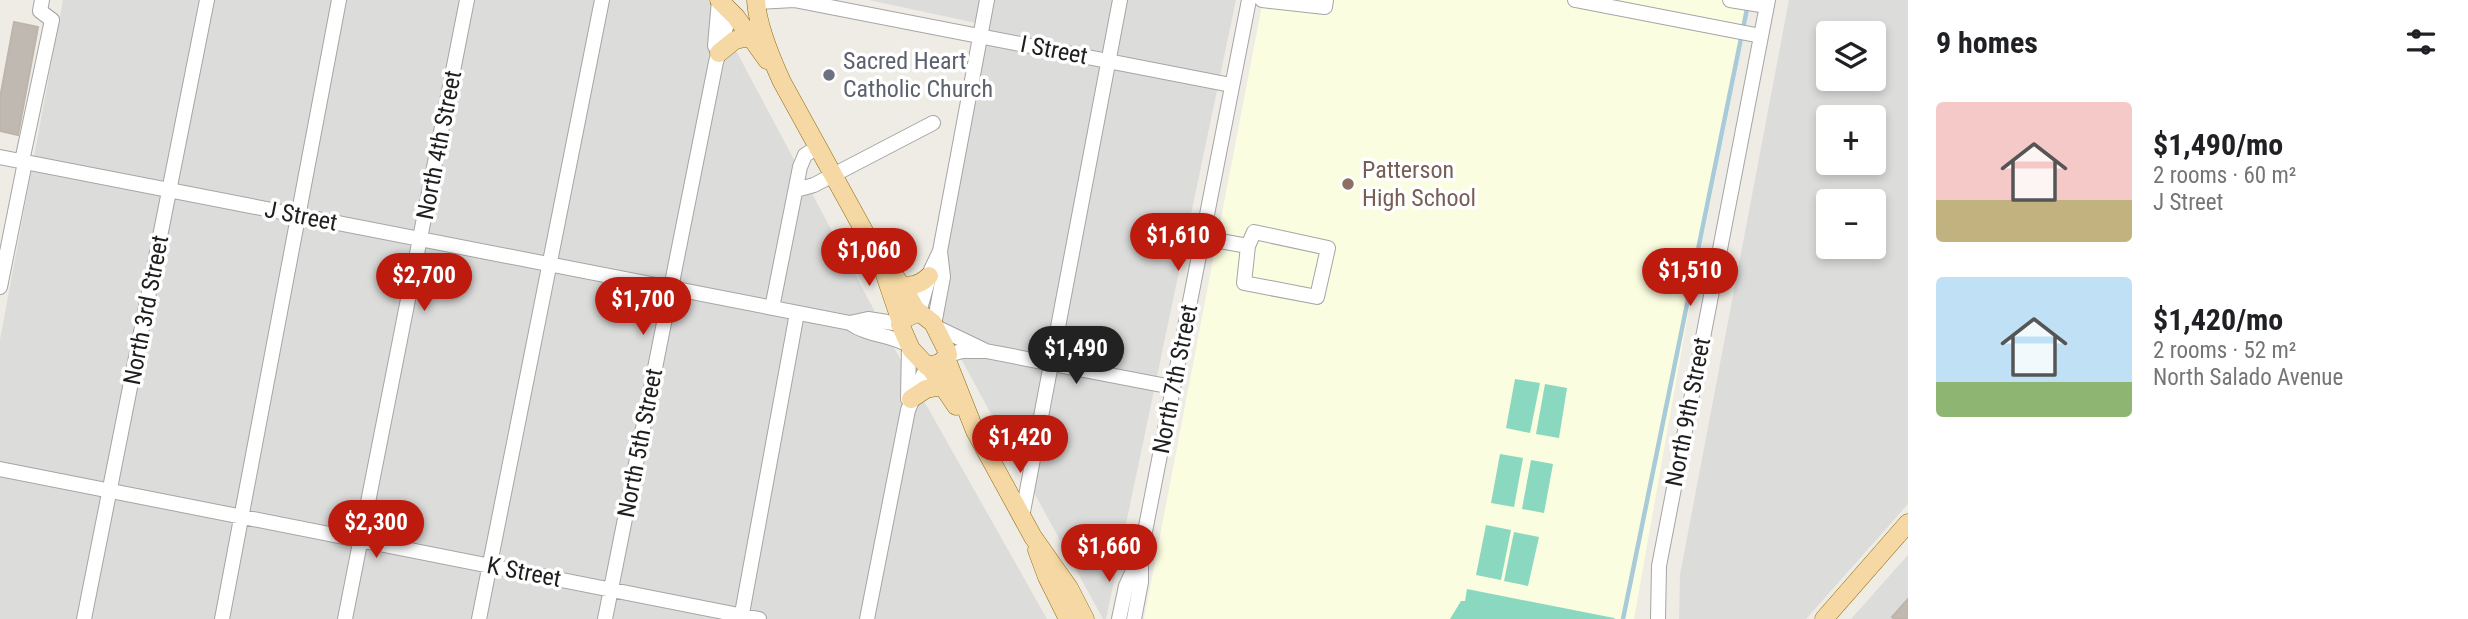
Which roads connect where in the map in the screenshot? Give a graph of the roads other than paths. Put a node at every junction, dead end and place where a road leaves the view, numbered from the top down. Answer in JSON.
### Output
{"nodes":[{"id":1,"x":42,"y":0,"type":"edge"},
{"id":2,"x":207,"y":0,"type":"edge"},
{"id":3,"x":339,"y":0,"type":"edge"},
{"id":4,"x":467,"y":0,"type":"edge"},
{"id":5,"x":602,"y":0,"type":"edge"},
{"id":6,"x":793,"y":0,"type":"edge"},
{"id":7,"x":987,"y":0,"type":"edge"},
{"id":8,"x":1120,"y":0,"type":"edge"},
{"id":9,"x":1249,"y":0,"type":"edge"},
{"id":10,"x":1262,"y":0,"type":"edge"},
{"id":11,"x":1326,"y":0,"type":"edge"},
{"id":12,"x":1575,"y":0,"type":"edge"},
{"id":13,"x":1730,"y":0,"type":"edge"},
{"id":14,"x":1296,"y":2,"type":"edge"},
{"id":15,"x":756,"y":3,"type":"edge"},
{"id":16,"x":1768,"y":3,"type":"edge"},
{"id":17,"x":859,"y":6,"type":"edge"},
{"id":18,"x":726,"y":8,"type":"edge"},
{"id":19,"x":980,"y":36,"type":"junction"},
{"id":20,"x":1761,"y":36,"type":"junction"},
{"id":21,"x":750,"y":37,"type":"junction"},
{"id":22,"x":718,"y":57,"type":"junction"},
{"id":23,"x":1109,"y":61,"type":"junction"},
{"id":24,"x":782,"y":82,"type":"junction"},
{"id":25,"x":1231,"y":85,"type":"junction"},
{"id":26,"x":933,"y":123,"type":"dead end"},
{"id":27,"x":818,"y":147,"type":"junction"},
{"id":28,"x":0,"y":157,"type":"edge"},
{"id":29,"x":23,"y":161,"type":"junction"},
{"id":30,"x":833,"y":175,"type":"junction"},
{"id":31,"x":170,"y":190,"type":"junction"},
{"id":32,"x":796,"y":190,"type":"junction"},
{"id":33,"x":299,"y":216,"type":"junction"},
{"id":34,"x":1203,"y":238,"type":"junction"},
{"id":35,"x":421,"y":239,"type":"junction"},
{"id":36,"x":869,"y":240,"type":"junction"},
{"id":37,"x":1248,"y":246,"type":"junction"},
{"id":38,"x":940,"y":251,"type":"junction"},
{"id":39,"x":550,"y":264,"type":"junction"},
{"id":40,"x":929,"y":276,"type":"junction"},
{"id":41,"x":900,"y":284,"type":"junction"},
{"id":42,"x":0,"y":287,"type":"edge"},
{"id":43,"x":671,"y":288,"type":"junction"},
{"id":44,"x":772,"y":308,"type":"junction"},
{"id":45,"x":918,"y":312,"type":"junction"},
{"id":46,"x":797,"y":313,"type":"junction"},
{"id":47,"x":850,"y":323,"type":"junction"},
{"id":48,"x":901,"y":323,"type":"junction"},
{"id":49,"x":935,"y":326,"type":"junction"},
{"id":50,"x":909,"y":345,"type":"junction"},
{"id":51,"x":986,"y":351,"type":"junction"},
{"id":52,"x":947,"y":357,"type":"junction"},
{"id":53,"x":1051,"y":363,"type":"junction"},
{"id":54,"x":928,"y":366,"type":"junction"},
{"id":55,"x":943,"y":386,"type":"junction"},
{"id":56,"x":1172,"y":387,"type":"junction"},
{"id":57,"x":909,"y":405,"type":"junction"},
{"id":58,"x":975,"y":431,"type":"junction"},
{"id":59,"x":0,"y":469,"type":"edge"},
{"id":60,"x":110,"y":489,"type":"junction"},
{"id":61,"x":241,"y":516,"type":"junction"},
{"id":62,"x":1022,"y":517,"type":"junction"},
{"id":63,"x":1908,"y":523,"type":"edge"},
{"id":64,"x":1033,"y":537,"type":"junction"},
{"id":65,"x":360,"y":539,"type":"junction"},
{"id":66,"x":1141,"y":552,"type":"junction"},
{"id":67,"x":489,"y":565,"type":"junction"},
{"id":68,"x":611,"y":589,"type":"junction"},
{"id":69,"x":741,"y":617,"type":"edge"},
{"id":70,"x":84,"y":619,"type":"edge"},
{"id":71,"x":222,"y":619,"type":"edge"},
{"id":72,"x":345,"y":619,"type":"edge"},
{"id":73,"x":479,"y":619,"type":"edge"},
{"id":74,"x":606,"y":619,"type":"edge"},
{"id":75,"x":759,"y":619,"type":"edge"},
{"id":76,"x":867,"y":619,"type":"edge"},
{"id":77,"x":1068,"y":619,"type":"edge"},
{"id":78,"x":1085,"y":619,"type":"edge"},
{"id":79,"x":1119,"y":619,"type":"edge"},
{"id":80,"x":1134,"y":619,"type":"edge"},
{"id":81,"x":1658,"y":619,"type":"edge"},
{"id":82,"x":1824,"y":619,"type":"edge"}],
"edges":[{"from":1,"to":29,"type":"street"},
{"from":2,"to":31,"type":"street","name":"North 3rd Street"},
{"from":3,"to":33,"type":"street"},
{"from":4,"to":35,"type":"street","name":"North 4th Street"},
{"from":5,"to":39,"type":"street"},
{"from":6,"to":15,"type":"street","name":"I Street"},
{"from":6,"to":17,"type":"street","name":"I Street"},
{"from":7,"to":19,"type":"street"},
{"from":8,"to":23,"type":"street"},
{"from":9,"to":25,"type":"street","name":"North 7th Street"},
{"from":10,"to":14,"type":"street"},
{"from":11,"to":14,"type":"street"},
{"from":12,"to":20,"type":"street"},
{"from":13,"to":16,"type":"street"},
{"from":15,"to":18,"type":"street"},
{"from":15,"to":24,"type":"main road"},
{"from":16,"to":20,"type":"street","name":"North 9th Street"},
{"from":17,"to":19,"type":"street","name":"I Street"},
{"from":18,"to":21,"type":"main road"},
{"from":18,"to":22,"type":"street","name":"North 5th Street"},
{"from":19,"to":23,"type":"street","name":"I Street"},
{"from":19,"to":38,"type":"street"},
{"from":20,"to":81,"type":"street","name":"North 9th Street"},
{"from":21,"to":22,"type":"main road"},
{"from":21,"to":24,"type":"main road"},
{"from":22,"to":43,"type":"street","name":"North 5th Street"},
{"from":23,"to":25,"type":"street","name":"I Street"},
{"from":23,"to":53,"type":"street"},
{"from":24,"to":27,"type":"main road"},
{"from":25,"to":34,"type":"street","name":"North 7th Street"},
{"from":26,"to":30,"type":"street"},
{"from":27,"to":30,"type":"main road"},
{"from":27,"to":32,"type":"street"},
{"from":28,"to":29,"type":"street","name":"J Street"},
{"from":29,"to":31,"type":"street","name":"J Street"},
{"from":29,"to":42,"type":"street"},
{"from":30,"to":32,"type":"street"},
{"from":30,"to":36,"type":"main road"},
{"from":31,"to":33,"type":"street","name":"J Street"},
{"from":31,"to":60,"type":"street","name":"North 3rd Street"},
{"from":32,"to":44,"type":"street"},
{"from":33,"to":35,"type":"street","name":"J Street"},
{"from":33,"to":61,"type":"street"},
{"from":34,"to":37,"type":"street"},
{"from":34,"to":56,"type":"street","name":"North 7th Street"},
{"from":35,"to":39,"type":"street","name":"J Street"},
{"from":35,"to":65,"type":"street","name":"North 4th Street"},
{"from":36,"to":41,"type":"main road"},
{"from":36,"to":48,"type":"main road"},
{"from":37,"to":37,"type":"street"},
{"from":38,"to":40,"type":"street"},
{"from":38,"to":49,"type":"street"},
{"from":39,"to":43,"type":"street","name":"J Street"},
{"from":39,"to":67,"type":"street"},
{"from":40,"to":41,"type":"main road"},
{"from":40,"to":45,"type":"street"},
{"from":41,"to":45,"type":"main road"},
{"from":43,"to":44,"type":"street","name":"J Street"},
{"from":43,"to":68,"type":"street","name":"North 5th Street"},
{"from":44,"to":46,"type":"street","name":"J Street"},
{"from":45,"to":48,"type":"main road"},
{"from":45,"to":49,"type":"main road"},
{"from":46,"to":47,"type":"street","name":"J Street"},
{"from":46,"to":69,"type":"street"},
{"from":47,"to":48,"type":"street","name":"J Street"},
{"from":47,"to":50,"type":"street","name":"J Street"},
{"from":48,"to":50,"type":"main road"},
{"from":49,"to":51,"type":"street"},
{"from":49,"to":52,"type":"main road"},
{"from":50,"to":54,"type":"main road"},
{"from":50,"to":57,"type":"street"},
{"from":51,"to":52,"type":"street"},
{"from":51,"to":53,"type":"street"},
{"from":52,"to":54,"type":"main road"},
{"from":52,"to":58,"type":"main road"},
{"from":53,"to":56,"type":"street"},
{"from":53,"to":62,"type":"street"},
{"from":54,"to":55,"type":"main road"},
{"from":54,"to":57,"type":"street"},
{"from":55,"to":57,"type":"main road"},
{"from":55,"to":58,"type":"main road"},
{"from":56,"to":66,"type":"street","name":"North 7th Street"},
{"from":57,"to":76,"type":"street"},
{"from":58,"to":62,"type":"main road"},
{"from":59,"to":60,"type":"street","name":"K Street"},
{"from":60,"to":61,"type":"street","name":"K Street"},
{"from":60,"to":70,"type":"street","name":"North 3rd Street"},
{"from":61,"to":65,"type":"street","name":"K Street"},
{"from":61,"to":71,"type":"street"},
{"from":62,"to":64,"type":"main road"},
{"from":63,"to":82,"type":"main road"},
{"from":64,"to":77,"type":"main road"},
{"from":64,"to":78,"type":"main road"},
{"from":65,"to":67,"type":"street","name":"K Street"},
{"from":65,"to":72,"type":"street","name":"North 4th Street"},
{"from":66,"to":79,"type":"street","name":"North 7th Street"},
{"from":66,"to":80,"type":"street","name":"North 7th Street"},
{"from":67,"to":68,"type":"street","name":"K Street"},
{"from":67,"to":73,"type":"street"},
{"from":68,"to":69,"type":"street","name":"K Street"},
{"from":68,"to":74,"type":"street","name":"North 5th Street"},
{"from":69,"to":75,"type":"street","name":"K Street"}]}
